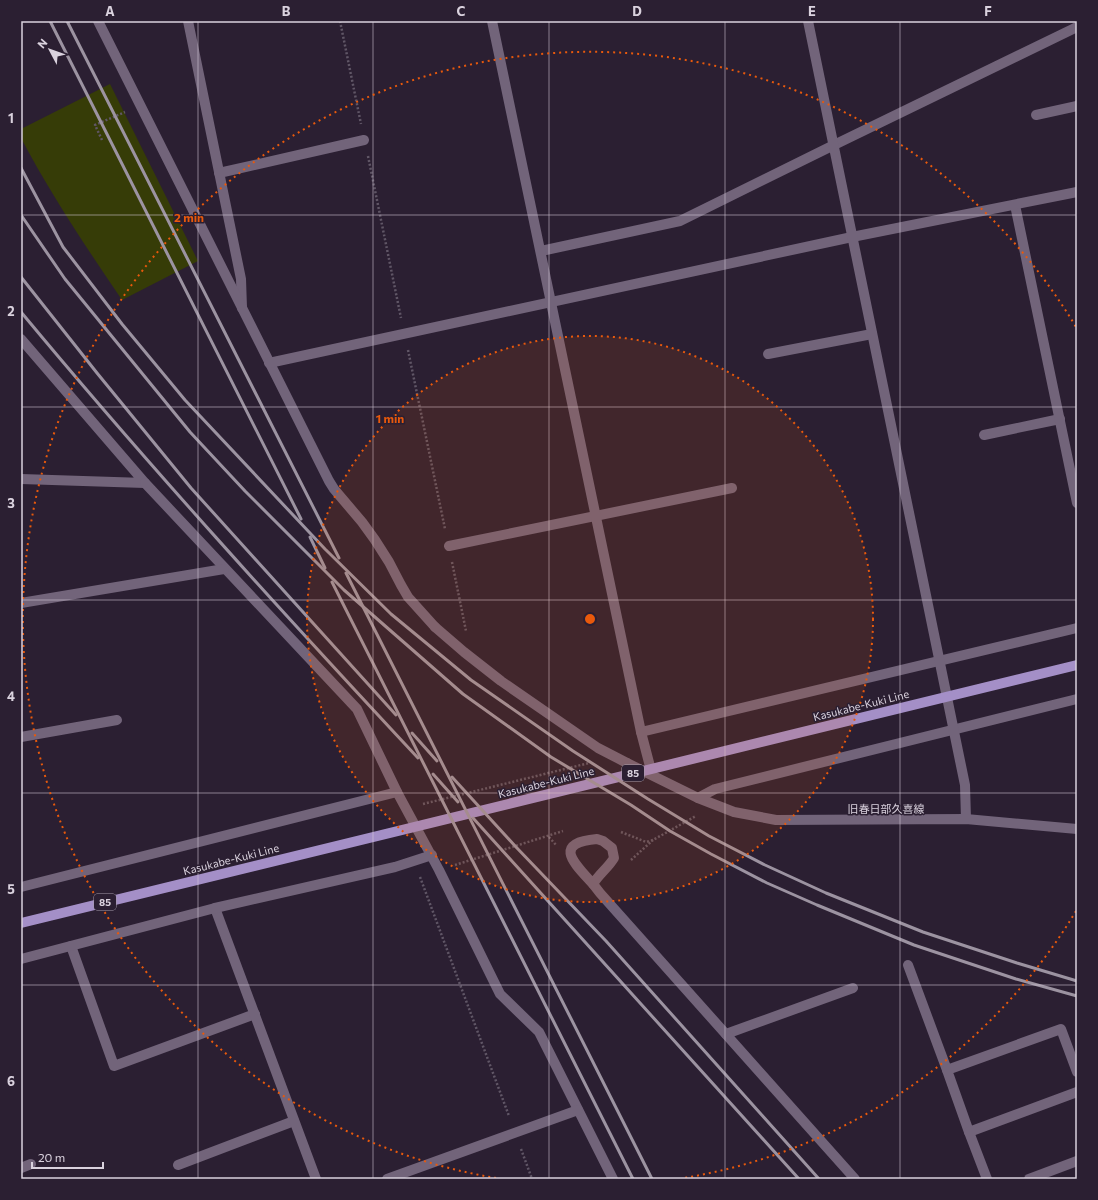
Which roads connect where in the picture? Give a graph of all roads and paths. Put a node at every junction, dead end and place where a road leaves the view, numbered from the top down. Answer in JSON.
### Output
{"nodes":[{"id":1,"x":98,"y":21,"type":"edge"},
{"id":2,"x":188,"y":21,"type":"edge"},
{"id":3,"x":492,"y":21,"type":"edge"},
{"id":4,"x":808,"y":21,"type":"edge"},
{"id":5,"x":1077,"y":27,"type":"edge"},
{"id":6,"x":140,"y":105,"type":"junction"},
{"id":7,"x":1077,"y":106,"type":"edge"},
{"id":8,"x":1036,"y":115,"type":"dead end"},
{"id":9,"x":102,"y":140,"type":"dead end"},
{"id":10,"x":364,"y":140,"type":"dead end"},
{"id":11,"x":834,"y":145,"type":"junction"},
{"id":12,"x":219,"y":173,"type":"junction"},
{"id":13,"x":1077,"y":192,"type":"edge"},
{"id":14,"x":1015,"y":205,"type":"junction"},
{"id":15,"x":852,"y":237,"type":"junction"},
{"id":16,"x":542,"y":251,"type":"junction"},
{"id":17,"x":552,"y":301,"type":"junction"},
{"id":18,"x":242,"y":308,"type":"junction"},
{"id":19,"x":872,"y":334,"type":"junction"},
{"id":20,"x":21,"y":339,"type":"edge"},
{"id":21,"x":768,"y":354,"type":"dead end"},
{"id":22,"x":269,"y":362,"type":"junction"},
{"id":23,"x":1060,"y":419,"type":"junction"},
{"id":24,"x":984,"y":435,"type":"dead end"},
{"id":25,"x":21,"y":479,"type":"edge"},
{"id":26,"x":145,"y":483,"type":"junction"},
{"id":27,"x":732,"y":488,"type":"dead end"},
{"id":28,"x":1077,"y":503,"type":"edge"},
{"id":29,"x":596,"y":516,"type":"junction"},
{"id":30,"x":449,"y":546,"type":"dead end"},
{"id":31,"x":224,"y":569,"type":"junction"},
{"id":32,"x":21,"y":603,"type":"edge"},
{"id":33,"x":1077,"y":628,"type":"edge"},
{"id":34,"x":940,"y":661,"type":"junction"},
{"id":35,"x":1077,"y":665,"type":"edge"},
{"id":36,"x":1077,"y":699,"type":"edge"},
{"id":37,"x":117,"y":720,"type":"dead end"},
{"id":38,"x":954,"y":730,"type":"junction"},
{"id":39,"x":641,"y":732,"type":"junction"},
{"id":40,"x":21,"y":737,"type":"edge"},
{"id":41,"x":652,"y":774,"type":"junction"},
{"id":42,"x":397,"y":792,"type":"junction"},
{"id":43,"x":698,"y":798,"type":"junction"},
{"id":44,"x":966,"y":819,"type":"junction"},
{"id":45,"x":1077,"y":829,"type":"edge"},
{"id":46,"x":432,"y":855,"type":"junction"},
{"id":47,"x":420,"y":877,"type":"dead end"},
{"id":48,"x":594,"y":884,"type":"junction"},
{"id":49,"x":21,"y":887,"type":"edge"},
{"id":50,"x":215,"y":908,"type":"junction"},
{"id":51,"x":21,"y":923,"type":"edge"},
{"id":52,"x":71,"y":946,"type":"junction"},
{"id":53,"x":21,"y":959,"type":"edge"},
{"id":54,"x":908,"y":965,"type":"dead end"},
{"id":55,"x":854,"y":988,"type":"dead end"},
{"id":56,"x":255,"y":1014,"type":"junction"},
{"id":57,"x":726,"y":1034,"type":"junction"},
{"id":58,"x":947,"y":1070,"type":"junction"},
{"id":59,"x":1077,"y":1072,"type":"edge"},
{"id":60,"x":1077,"y":1092,"type":"edge"},
{"id":61,"x":578,"y":1110,"type":"junction"},
{"id":62,"x":294,"y":1121,"type":"junction"},
{"id":63,"x":515,"y":1132,"type":"junction"},
{"id":64,"x":969,"y":1132,"type":"junction"},
{"id":65,"x":1077,"y":1161,"type":"edge"},
{"id":66,"x":178,"y":1165,"type":"dead end"},
{"id":67,"x":316,"y":1179,"type":"edge"},
{"id":68,"x":387,"y":1179,"type":"edge"},
{"id":69,"x":532,"y":1179,"type":"edge"},
{"id":70,"x":613,"y":1179,"type":"edge"},
{"id":71,"x":855,"y":1179,"type":"edge"},
{"id":72,"x":987,"y":1179,"type":"edge"},
{"id":73,"x":1029,"y":1179,"type":"edge"}],
"edges":[{"from":1,"to":6,"type":"street","name":"旧春日部久喜線"},
{"from":2,"to":12,"type":"street"},
{"from":3,"to":16,"type":"street"},
{"from":4,"to":11,"type":"street"},
{"from":5,"to":11,"type":"street"},
{"from":6,"to":9,"type":"path"},
{"from":6,"to":18,"type":"street","name":"旧春日部久喜線"},
{"from":7,"to":8,"type":"street"},
{"from":10,"to":12,"type":"street"},
{"from":11,"to":15,"type":"street"},
{"from":11,"to":16,"type":"street"},
{"from":12,"to":18,"type":"street"},
{"from":13,"to":14,"type":"street"},
{"from":14,"to":15,"type":"street"},
{"from":14,"to":23,"type":"street"},
{"from":15,"to":17,"type":"street"},
{"from":15,"to":19,"type":"street"},
{"from":16,"to":17,"type":"street"},
{"from":17,"to":22,"type":"street"},
{"from":17,"to":29,"type":"street"},
{"from":18,"to":22,"type":"street","name":"旧春日部久喜線"},
{"from":19,"to":21,"type":"street"},
{"from":19,"to":34,"type":"street"},
{"from":20,"to":26,"type":"street"},
{"from":22,"to":41,"type":"street","name":"旧春日部久喜線"},
{"from":23,"to":24,"type":"street"},
{"from":23,"to":28,"type":"street"},
{"from":25,"to":26,"type":"street"},
{"from":26,"to":31,"type":"street"},
{"from":27,"to":29,"type":"street"},
{"from":29,"to":30,"type":"street"},
{"from":29,"to":39,"type":"street"},
{"from":31,"to":32,"type":"street"},
{"from":31,"to":42,"type":"street"},
{"from":33,"to":34,"type":"street"},
{"from":34,"to":38,"type":"street"},
{"from":34,"to":39,"type":"street"},
{"from":35,"to":51,"type":"main road","name":"Kasukabe-Kuki Line","number":"85"},
{"from":36,"to":38,"type":"street"},
{"from":37,"to":40,"type":"street"},
{"from":38,"to":43,"type":"street"},
{"from":38,"to":44,"type":"street"},
{"from":39,"to":41,"type":"street"},
{"from":41,"to":43,"type":"street","name":"旧春日部久喜線"},
{"from":42,"to":46,"type":"street"},
{"from":42,"to":49,"type":"street"},
{"from":43,"to":44,"type":"street","name":"旧春日部久喜線"},
{"from":44,"to":45,"type":"street","name":"旧春日部久喜線"},
{"from":46,"to":50,"type":"street"},
{"from":46,"to":61,"type":"street"},
{"from":47,"to":63,"type":"path"},
{"from":48,"to":48,"type":"street"},
{"from":48,"to":57,"type":"street"},
{"from":50,"to":52,"type":"street"},
{"from":50,"to":56,"type":"street"},
{"from":52,"to":53,"type":"street"},
{"from":52,"to":56,"type":"street"},
{"from":54,"to":58,"type":"street"},
{"from":55,"to":57,"type":"street"},
{"from":56,"to":62,"type":"street"},
{"from":57,"to":71,"type":"street"},
{"from":58,"to":59,"type":"street"},
{"from":58,"to":64,"type":"street"},
{"from":60,"to":64,"type":"street"},
{"from":61,"to":63,"type":"street"},
{"from":61,"to":70,"type":"street"},
{"from":62,"to":66,"type":"street"},
{"from":62,"to":67,"type":"street"},
{"from":63,"to":68,"type":"street"},
{"from":63,"to":69,"type":"path"},
{"from":64,"to":72,"type":"street"},
{"from":65,"to":73,"type":"street"}]}
